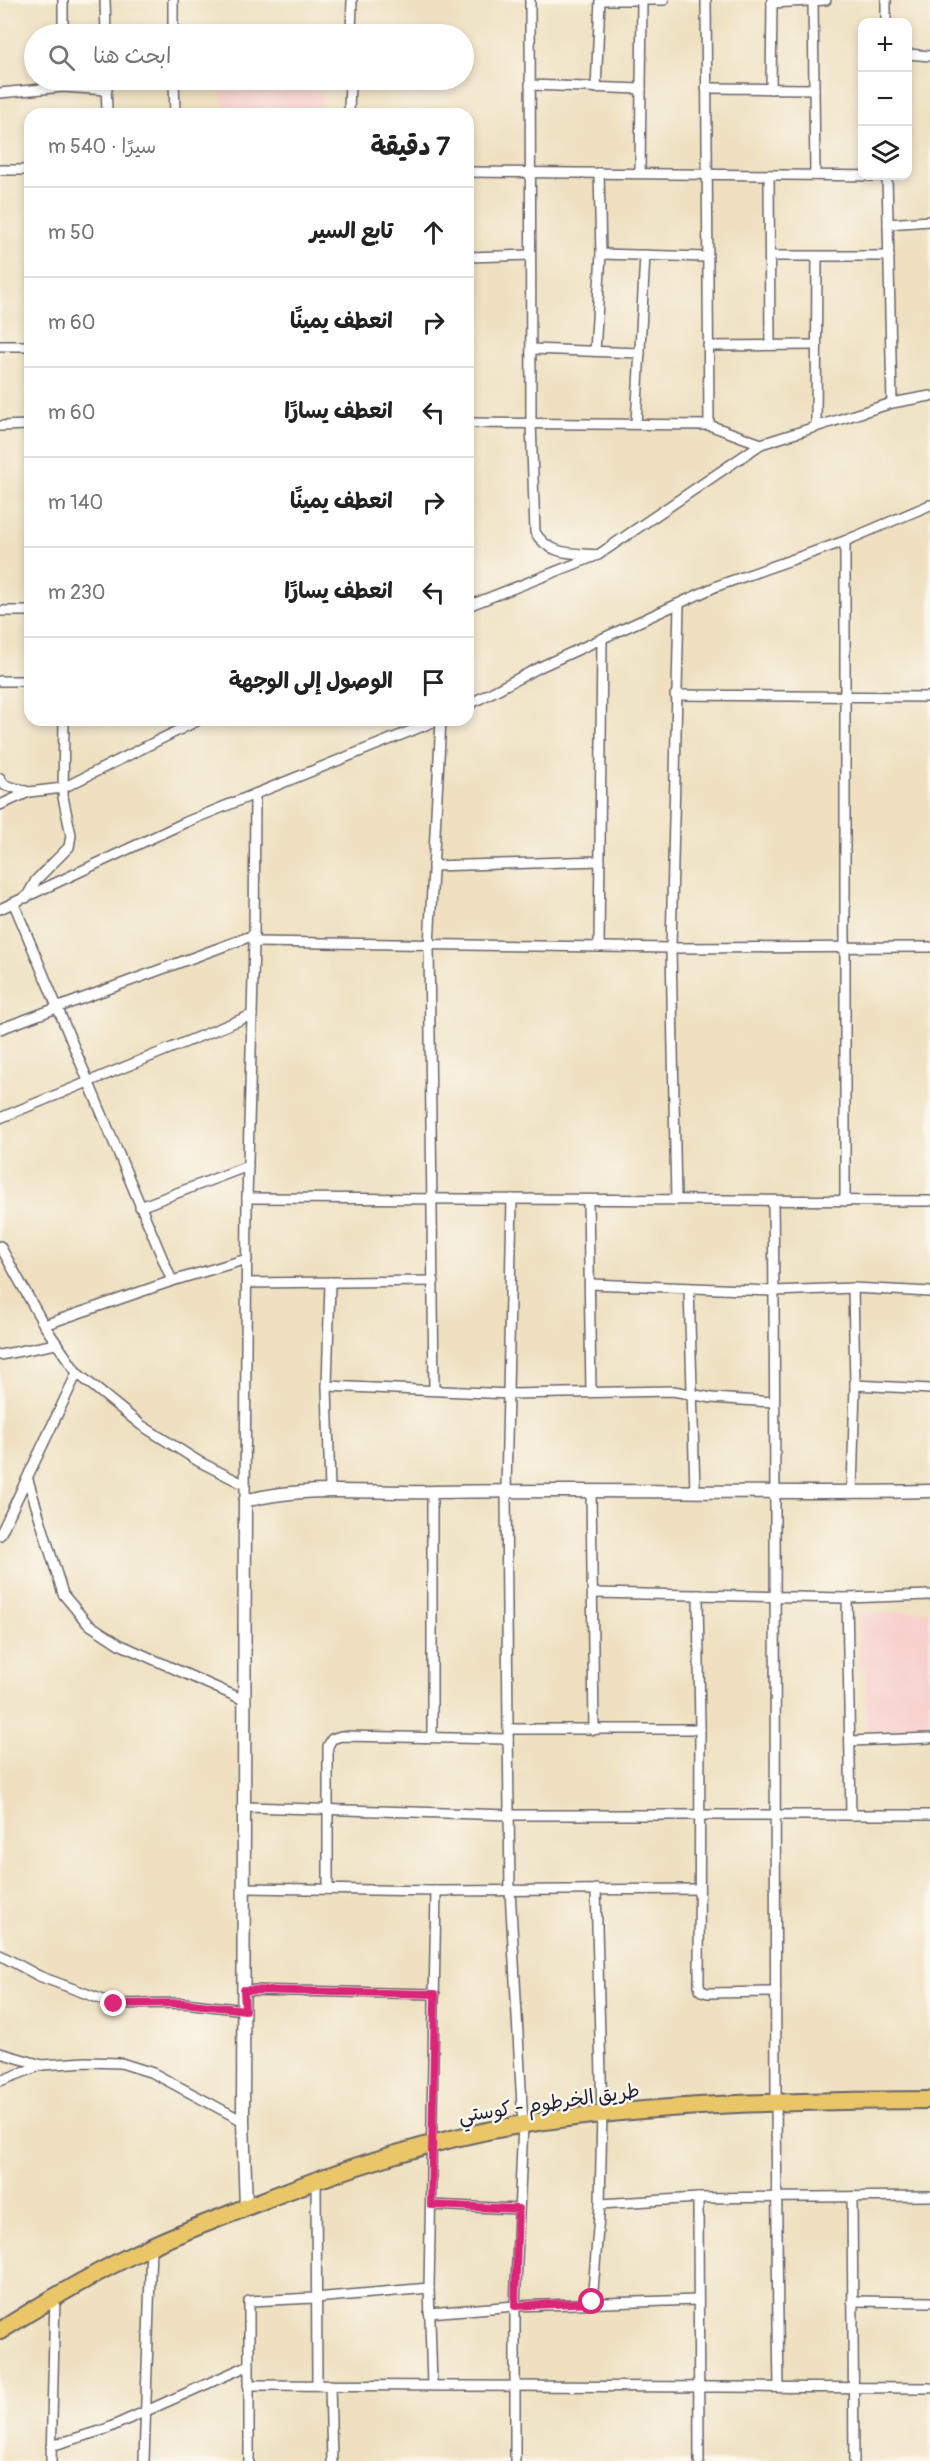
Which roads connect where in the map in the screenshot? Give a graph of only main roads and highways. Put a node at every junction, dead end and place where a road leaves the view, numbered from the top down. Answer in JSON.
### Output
{"nodes":[{"id":1,"x":930,"y":2100,"type":"edge"},
{"id":2,"x":0,"y":2331,"type":"edge"}],
"edges":[{"from":1,"to":2,"type":"highway","name":"طريق الخرطوم - كوستي"}]}
